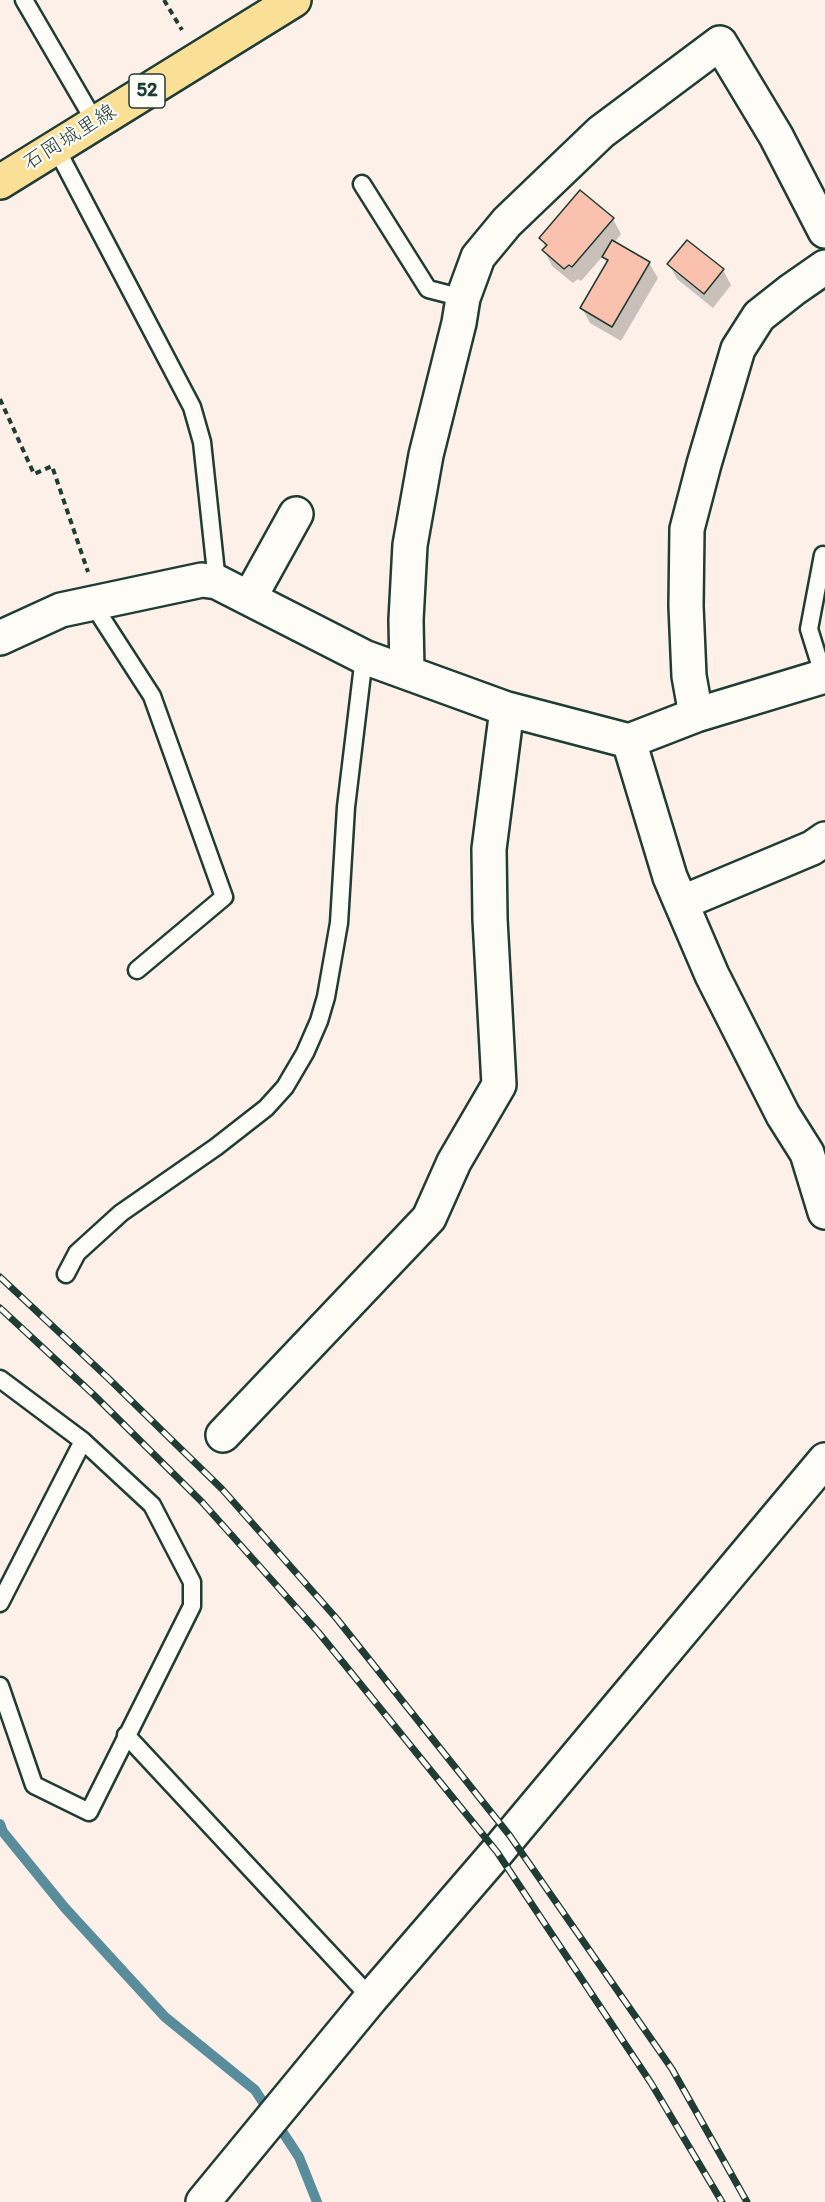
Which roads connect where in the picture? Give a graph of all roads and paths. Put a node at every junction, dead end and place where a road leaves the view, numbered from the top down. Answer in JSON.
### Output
{"nodes":[{"id":1,"x":24,"y":0,"type":"edge"},
{"id":2,"x":294,"y":0,"type":"edge"},
{"id":3,"x":95,"y":122,"type":"junction"},
{"id":4,"x":56,"y":148,"type":"junction"},
{"id":5,"x":0,"y":182,"type":"edge"},
{"id":6,"x":362,"y":183,"type":"dead end"},
{"id":7,"x":825,"y":231,"type":"edge"},
{"id":8,"x":825,"y":267,"type":"edge"},
{"id":9,"x":463,"y":298,"type":"junction"},
{"id":10,"x":0,"y":399,"type":"edge"},
{"id":11,"x":296,"y":514,"type":"dead end"},
{"id":12,"x":823,"y":555,"type":"dead end"},
{"id":13,"x":218,"y":582,"type":"junction"},
{"id":14,"x":250,"y":597,"type":"junction"},
{"id":15,"x":98,"y":601,"type":"junction"},
{"id":16,"x":0,"y":638,"type":"edge"},
{"id":17,"x":364,"y":657,"type":"junction"},
{"id":18,"x":407,"y":672,"type":"junction"},
{"id":19,"x":825,"y":677,"type":"edge"},
{"id":20,"x":507,"y":709,"type":"junction"},
{"id":21,"x":696,"y":715,"type":"junction"},
{"id":22,"x":629,"y":741,"type":"junction"},
{"id":23,"x":825,"y":839,"type":"edge"},
{"id":24,"x":681,"y":903,"type":"junction"},
{"id":25,"x":137,"y":969,"type":"dead end"},
{"id":26,"x":825,"y":1212,"type":"edge"},
{"id":27,"x":66,"y":1274,"type":"dead end"},
{"id":28,"x":0,"y":1379,"type":"edge"},
{"id":29,"x":223,"y":1435,"type":"dead end"},
{"id":30,"x":83,"y":1441,"type":"junction"},
{"id":31,"x":825,"y":1460,"type":"edge"},
{"id":32,"x":0,"y":1603,"type":"edge"},
{"id":33,"x":0,"y":1686,"type":"edge"},
{"id":34,"x":126,"y":1735,"type":"junction"},
{"id":35,"x":370,"y":1998,"type":"junction"},
{"id":36,"x":203,"y":2202,"type":"edge"}],
"edges":[{"from":1,"to":3,"type":"lane"},
{"from":2,"to":3,"type":"main road","name":"石岡城里線","number":"52"},
{"from":3,"to":4,"type":"main road","name":"石岡城里線","number":"52"},
{"from":4,"to":5,"type":"main road","name":"石岡城里線","number":"52"},
{"from":4,"to":13,"type":"lane"},
{"from":6,"to":9,"type":"lane"},
{"from":7,"to":9,"type":"street"},
{"from":8,"to":21,"type":"street"},
{"from":9,"to":18,"type":"street"},
{"from":10,"to":15,"type":"path"},
{"from":11,"to":14,"type":"street"},
{"from":12,"to":19,"type":"lane"},
{"from":13,"to":14,"type":"street"},
{"from":13,"to":15,"type":"street"},
{"from":14,"to":17,"type":"street"},
{"from":15,"to":16,"type":"street"},
{"from":15,"to":25,"type":"lane"},
{"from":17,"to":18,"type":"street"},
{"from":17,"to":27,"type":"lane"},
{"from":18,"to":20,"type":"street"},
{"from":19,"to":21,"type":"street"},
{"from":20,"to":22,"type":"street"},
{"from":20,"to":29,"type":"street"},
{"from":21,"to":22,"type":"street"},
{"from":22,"to":24,"type":"street"},
{"from":23,"to":24,"type":"street"},
{"from":24,"to":26,"type":"street"},
{"from":28,"to":30,"type":"lane"},
{"from":30,"to":32,"type":"lane"},
{"from":30,"to":34,"type":"lane"},
{"from":31,"to":35,"type":"street"},
{"from":33,"to":34,"type":"lane"},
{"from":34,"to":35,"type":"lane"},
{"from":35,"to":36,"type":"street"}]}
